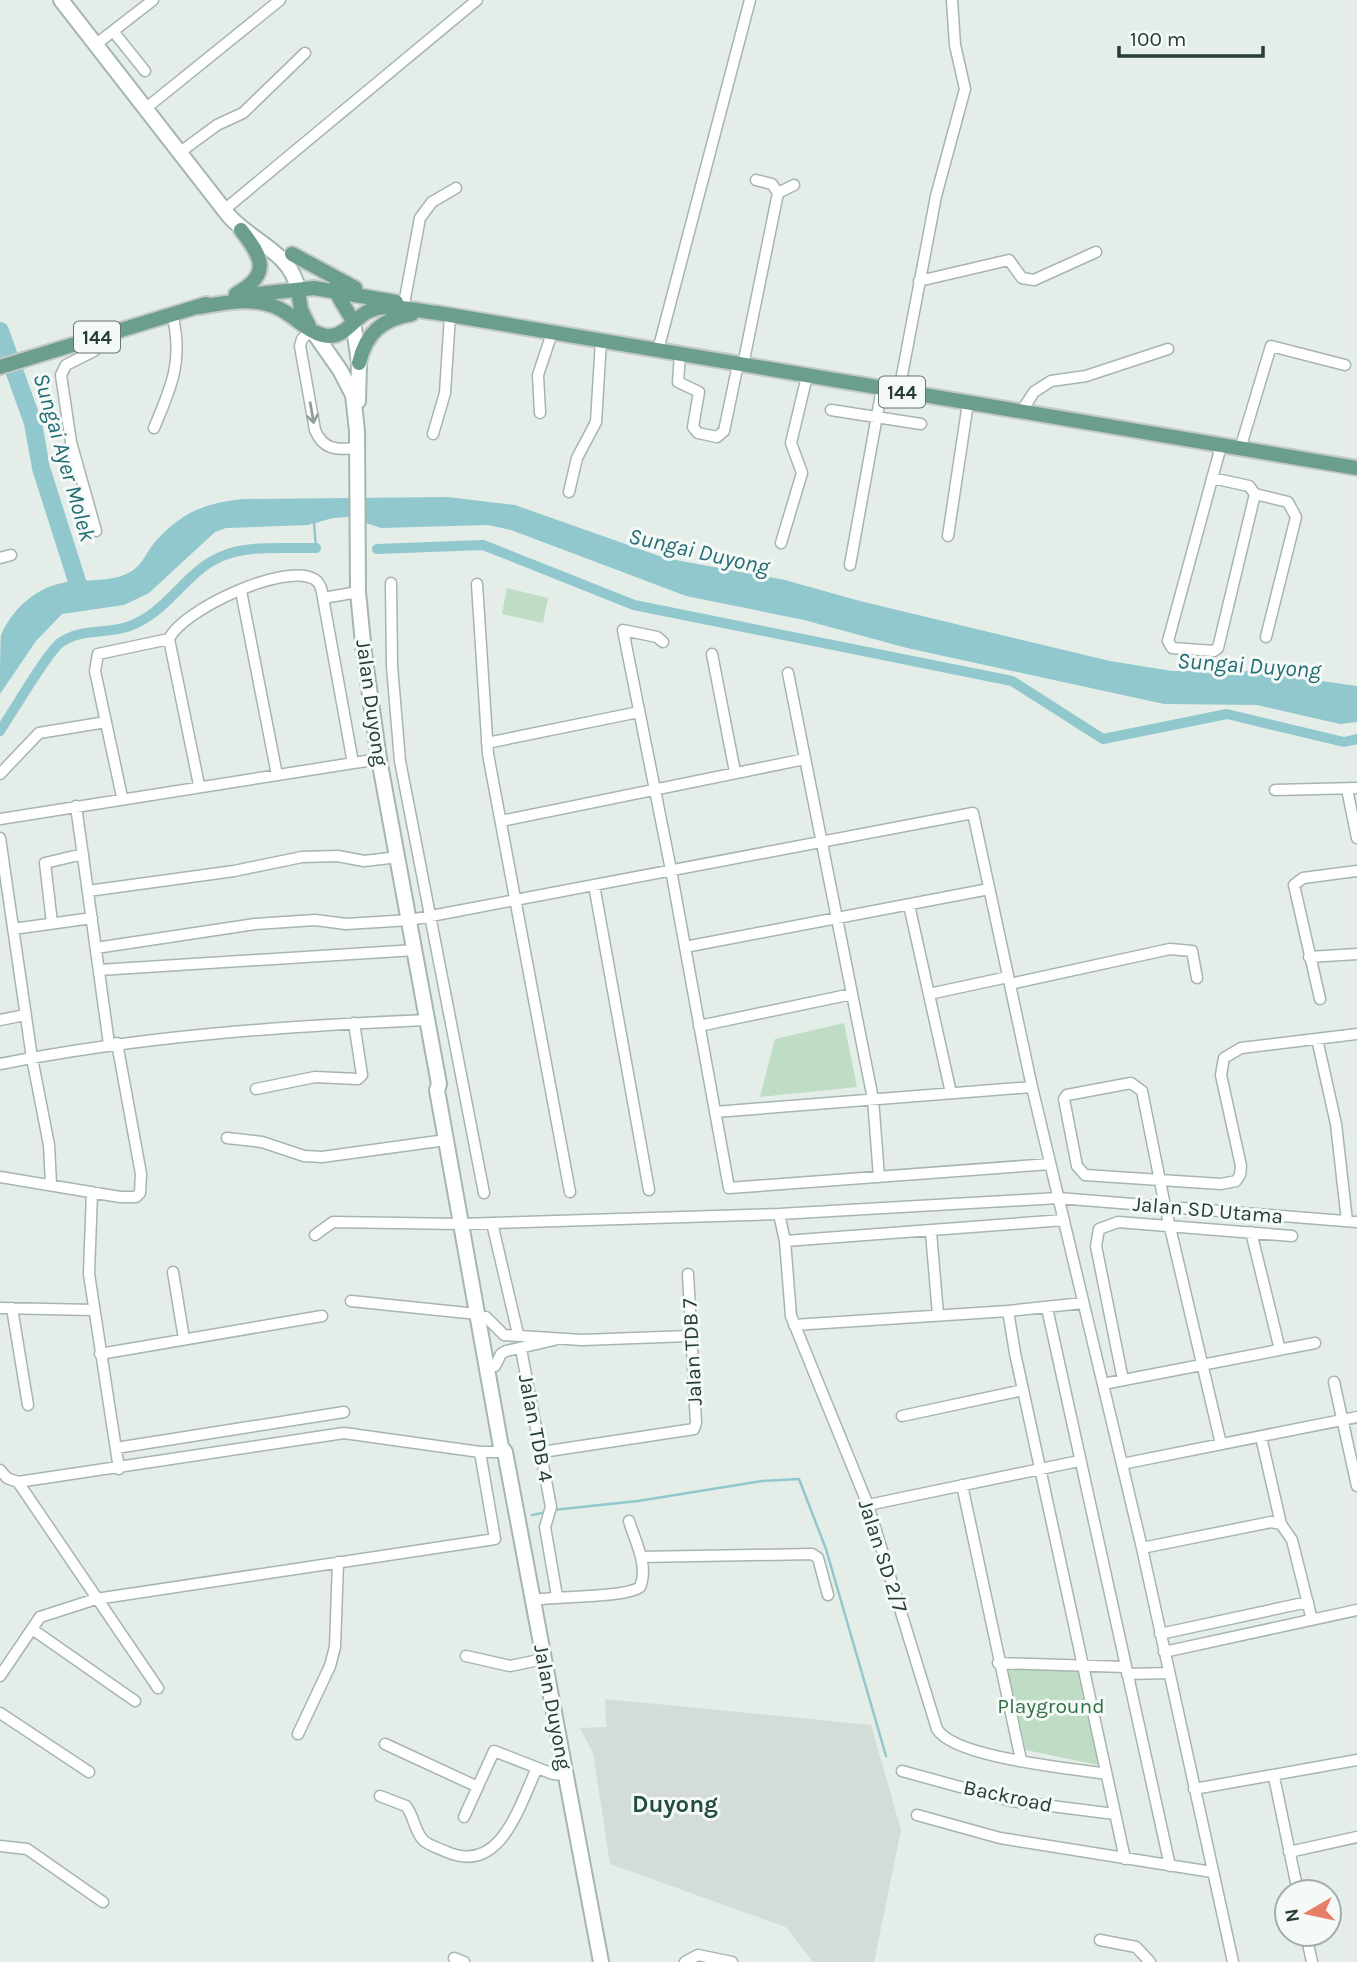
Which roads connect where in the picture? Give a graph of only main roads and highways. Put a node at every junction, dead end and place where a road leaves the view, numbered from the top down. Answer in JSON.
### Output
{"nodes":[{"id":1,"x":61,"y":0,"type":"edge"},
{"id":2,"x":226,"y":213,"type":"junction"},
{"id":3,"x":241,"y":230,"type":"junction"},
{"id":4,"x":292,"y":254,"type":"junction"},
{"id":5,"x":334,"y":289,"type":"junction"},
{"id":6,"x":298,"y":290,"type":"junction"},
{"id":7,"x":381,"y":299,"type":"junction"},
{"id":8,"x":222,"y":300,"type":"junction"},
{"id":9,"x":199,"y":307,"type":"junction"},
{"id":10,"x":444,"y":314,"type":"junction"},
{"id":11,"x":354,"y":321,"type":"junction"},
{"id":12,"x":312,"y":330,"type":"junction"},
{"id":13,"x":359,"y":363,"type":"junction"},
{"id":14,"x":0,"y":367,"type":"edge"},
{"id":15,"x":357,"y":431,"type":"junction"},
{"id":16,"x":1356,"y":467,"type":"edge"},
{"id":17,"x":439,"y":1084,"type":"junction"},
{"id":18,"x":465,"y":1224,"type":"junction"},
{"id":19,"x":482,"y":1316,"type":"junction"},
{"id":20,"x":505,"y":1452,"type":"junction"},
{"id":21,"x":601,"y":1962,"type":"edge"}],
"edges":[{"from":1,"to":2,"type":"main road"},
{"from":2,"to":3,"type":"main road"},
{"from":2,"to":4,"type":"main road"},
{"from":3,"to":6,"type":"main road"},
{"from":3,"to":8,"type":"main road"},
{"from":4,"to":5,"type":"main road","number":"144"},
{"from":4,"to":7,"type":"main road"},
{"from":5,"to":6,"type":"main road","number":"144"},
{"from":5,"to":7,"type":"main road","number":"144"},
{"from":5,"to":11,"type":"main road","number":"144"},
{"from":6,"to":8,"type":"main road","number":"144"},
{"from":6,"to":12,"type":"main road"},
{"from":7,"to":10,"type":"main road","number":"144"},
{"from":8,"to":9,"type":"main road","number":"144"},
{"from":9,"to":12,"type":"main road","number":"144"},
{"from":9,"to":14,"type":"main road","number":"144"},
{"from":10,"to":11,"type":"main road","number":"144"},
{"from":10,"to":13,"type":"main road"},
{"from":10,"to":16,"type":"main road","number":"144"},
{"from":11,"to":12,"type":"main road","number":"144"},
{"from":11,"to":13,"type":"main road"},
{"from":12,"to":15,"type":"main road","name":"Jalan Duyong"},
{"from":13,"to":15,"type":"main road"},
{"from":15,"to":17,"type":"main road","name":"Jalan Duyong"},
{"from":17,"to":18,"type":"main road","name":"Jalan Duyong"},
{"from":17,"to":18,"type":"main road","name":"Jalan Duyong"},
{"from":18,"to":19,"type":"main road","name":"Jalan Duyong"},
{"from":19,"to":20,"type":"main road","name":"Jalan Duyong"},
{"from":19,"to":20,"type":"main road","name":"Jalan Duyong"},
{"from":20,"to":21,"type":"main road","name":"Jalan Duyong"}]}
